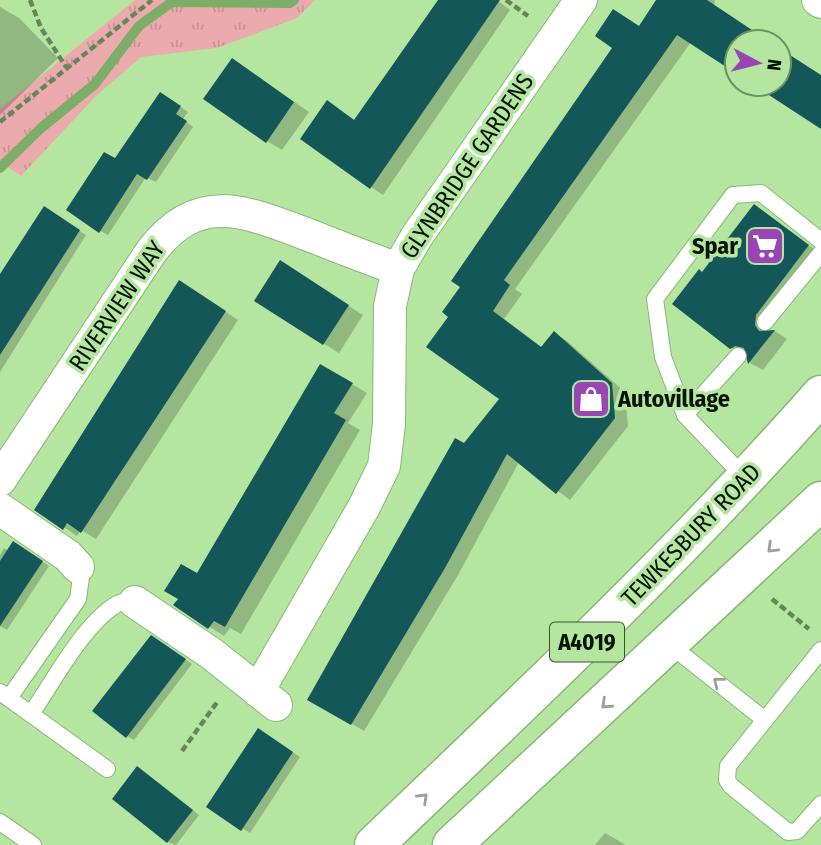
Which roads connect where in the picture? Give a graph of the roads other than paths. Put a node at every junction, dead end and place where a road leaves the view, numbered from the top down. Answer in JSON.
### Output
{"nodes":[{"id":1,"x":581,"y":0,"type":"edge"},
{"id":2,"x":821,"y":241,"type":"edge"},
{"id":3,"x":821,"y":253,"type":"edge"},
{"id":4,"x":398,"y":269,"type":"junction"},
{"id":5,"x":765,"y":322,"type":"dead end"},
{"id":6,"x":738,"y":356,"type":"dead end"},
{"id":7,"x":821,"y":395,"type":"edge"},
{"id":8,"x":685,"y":415,"type":"junction"},
{"id":9,"x":746,"y":479,"type":"junction"},
{"id":10,"x":0,"y":480,"type":"edge"},
{"id":11,"x":821,"y":501,"type":"edge"},
{"id":12,"x":0,"y":509,"type":"edge"},
{"id":13,"x":78,"y":567,"type":"joint"},
{"id":14,"x":135,"y":602,"type":"joint"},
{"id":15,"x":670,"y":645,"type":"junction"},
{"id":16,"x":821,"y":650,"type":"edge"},
{"id":17,"x":5,"y":695,"type":"edge"},
{"id":18,"x":31,"y":714,"type":"junction"},
{"id":19,"x":765,"y":720,"type":"junction"},
{"id":20,"x":107,"y":769,"type":"dead end"},
{"id":21,"x":821,"y":804,"type":"edge"},
{"id":22,"x":0,"y":821,"type":"edge"},
{"id":23,"x":33,"y":845,"type":"edge"},
{"id":24,"x":374,"y":845,"type":"edge"},
{"id":25,"x":452,"y":845,"type":"edge"}],
"edges":[{"from":1,"to":4,"type":"street","name":"GLYNBRIDGE GARDENS"},
{"from":2,"to":8,"type":"lane"},
{"from":3,"to":5,"type":"lane"},
{"from":4,"to":10,"type":"street","name":"RIVERVIEW WAY"},
{"from":4,"to":14,"type":"street","name":"GLYNBRIDGE GARDENS"},
{"from":6,"to":8,"type":"lane"},
{"from":7,"to":9,"type":"highway","name":"TEWKESBURY ROAD","number":"A4019"},
{"from":8,"to":9,"type":"lane"},
{"from":24,"to":9,"type":"highway","name":"TEWKESBURY ROAD","number":"A4019","one_way":true},
{"from":11,"to":15,"type":"highway","number":"A4019","one_way":true},
{"from":12,"to":13,"type":"street"},
{"from":13,"to":17,"type":"lane"},
{"from":14,"to":18,"type":"lane"},
{"from":19,"to":15,"type":"lane","one_way":true},
{"from":15,"to":25,"type":"highway","number":"A4019","one_way":true},
{"from":16,"to":19,"type":"lane"},
{"from":17,"to":18,"type":"lane"},
{"from":18,"to":20,"type":"lane"},
{"from":19,"to":21,"type":"lane"},
{"from":22,"to":23,"type":"lane"}]}
